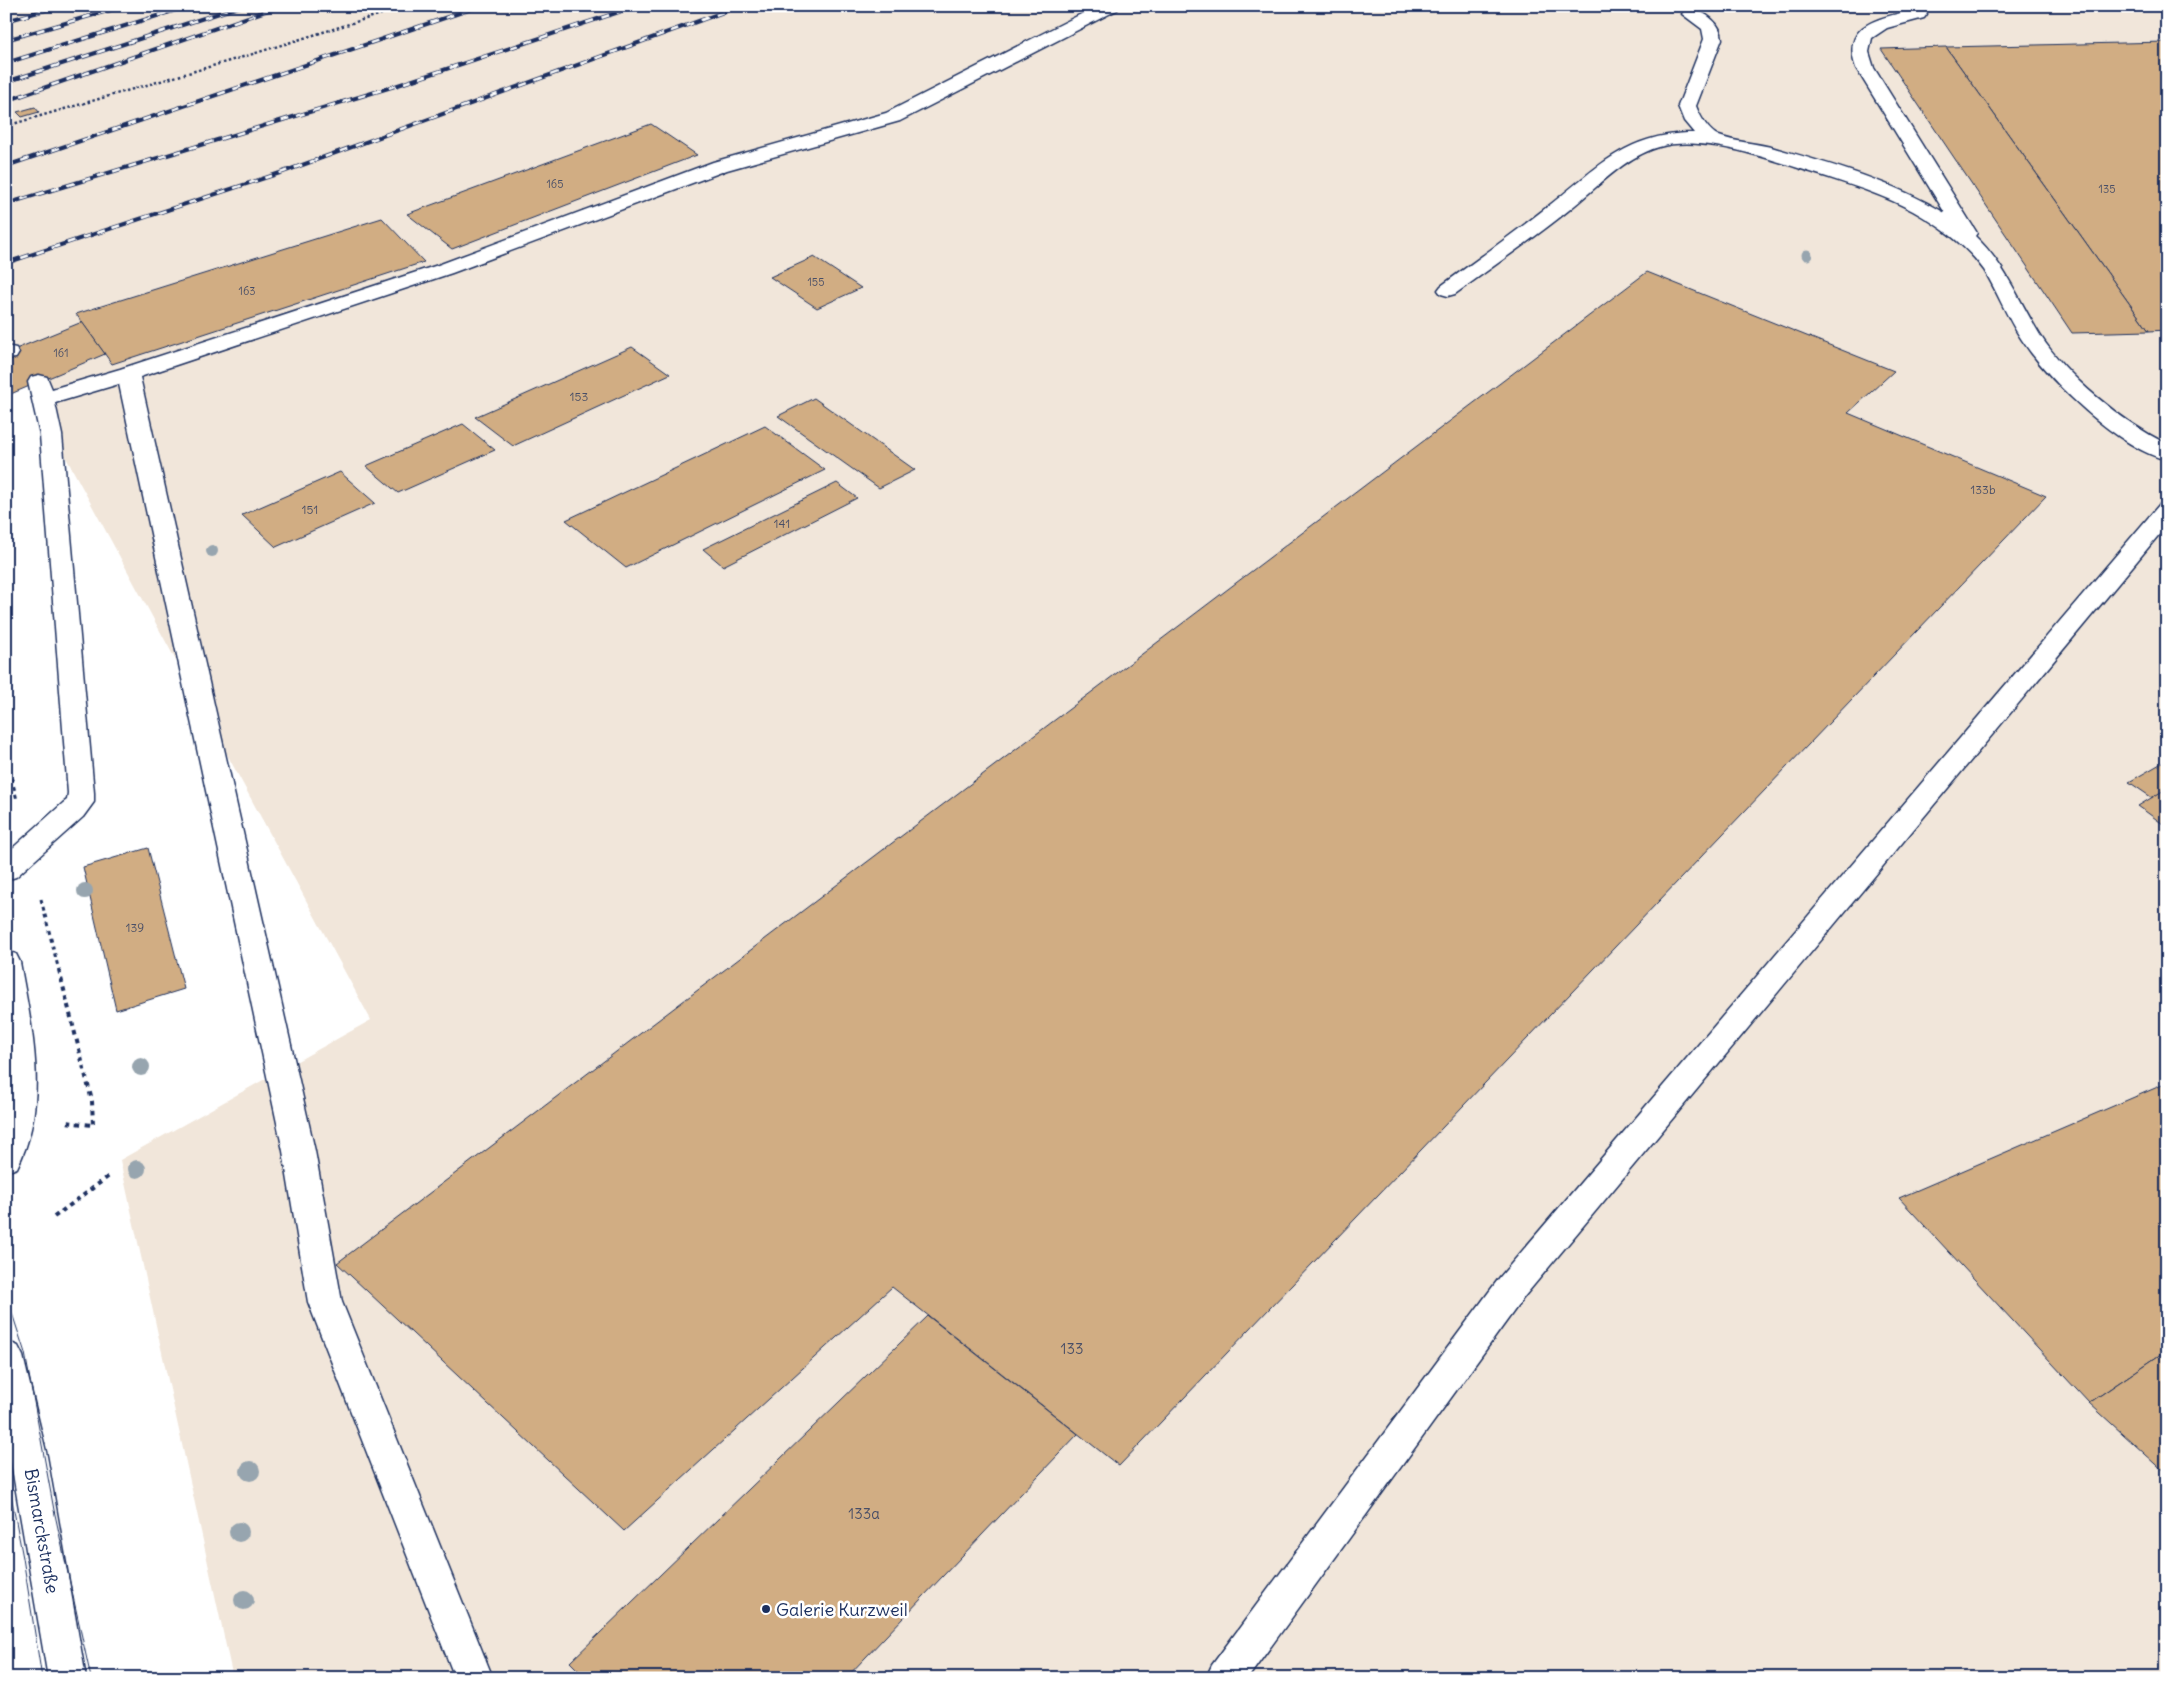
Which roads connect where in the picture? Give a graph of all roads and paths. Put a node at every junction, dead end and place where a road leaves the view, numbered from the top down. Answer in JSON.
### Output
{"nodes":[{"id":1,"x":407,"y":6,"type":"edge"},
{"id":2,"x":1111,"y":6,"type":"edge"},
{"id":3,"x":1691,"y":14,"type":"dead end"},
{"id":4,"x":1918,"y":14,"type":"dead end"},
{"id":5,"x":6,"y":126,"type":"edge"},
{"id":6,"x":1712,"y":141,"type":"junction"},
{"id":7,"x":1976,"y":248,"type":"junction"},
{"id":8,"x":1448,"y":290,"type":"dead end"},
{"id":9,"x":128,"y":374,"type":"junction"},
{"id":10,"x":2167,"y":453,"type":"edge"},
{"id":11,"x":2167,"y":510,"type":"edge"},
{"id":12,"x":6,"y":755,"type":"edge"},
{"id":13,"x":28,"y":849,"type":"junction"},
{"id":14,"x":6,"y":870,"type":"edge"},
{"id":15,"x":6,"y":962,"type":"edge"},
{"id":16,"x":57,"y":1121,"type":"dead end"},
{"id":17,"x":6,"y":1159,"type":"edge"},
{"id":18,"x":109,"y":1176,"type":"dead end"},
{"id":19,"x":54,"y":1217,"type":"dead end"},
{"id":20,"x":6,"y":1356,"type":"edge"},
{"id":21,"x":67,"y":1678,"type":"edge"},
{"id":22,"x":474,"y":1678,"type":"edge"},
{"id":23,"x":1225,"y":1678,"type":"edge"}],
"edges":[{"from":1,"to":5,"type":"path"},
{"from":2,"to":9,"type":"main road"},
{"from":3,"to":6,"type":"main road"},
{"from":4,"to":7,"type":"main road"},
{"from":6,"to":7,"type":"main road"},
{"from":6,"to":8,"type":"main road"},
{"from":7,"to":10,"type":"main road"},
{"from":9,"to":13,"type":"main road"},
{"from":9,"to":22,"type":"main road"},
{"from":11,"to":23,"type":"main road"},
{"from":12,"to":13,"type":"path"},
{"from":13,"to":14,"type":"main road"},
{"from":13,"to":16,"type":"path"},
{"from":15,"to":17,"type":"main road"},
{"from":18,"to":19,"type":"path"},
{"from":20,"to":21,"type":"main road","name":"Bismarckstraße"}]}
